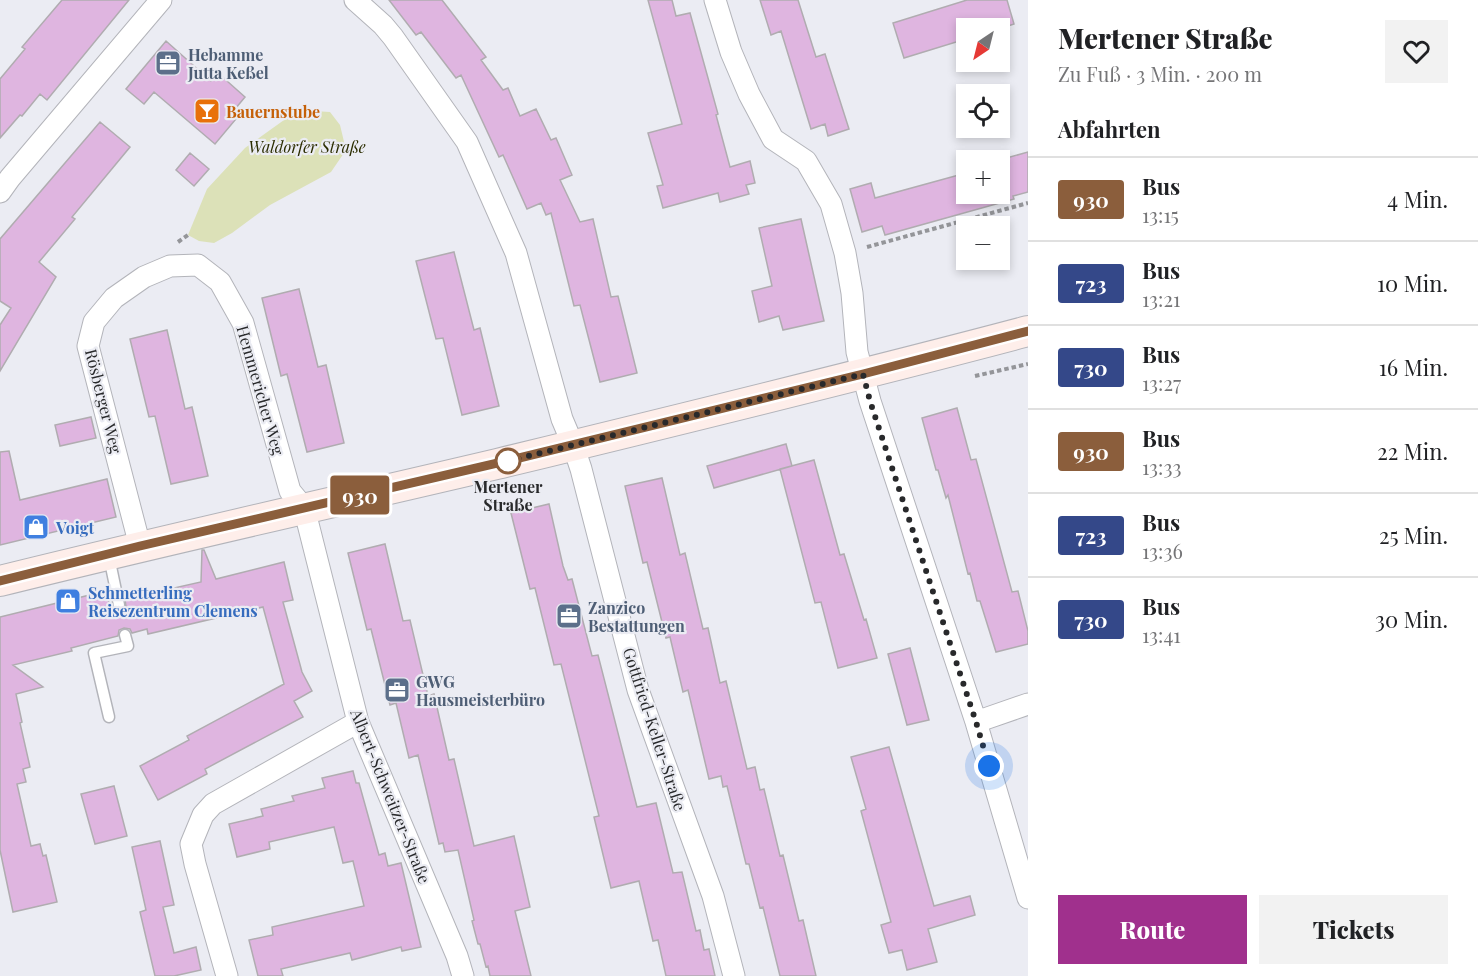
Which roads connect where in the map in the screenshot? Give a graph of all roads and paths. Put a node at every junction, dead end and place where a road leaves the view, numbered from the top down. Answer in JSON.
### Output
{"nodes":[{"id":1,"x":161,"y":0,"type":"edge"},
{"id":2,"x":355,"y":0,"type":"edge"},
{"id":3,"x":715,"y":0,"type":"edge"},
{"id":4,"x":3,"y":180,"type":"edge"},
{"id":5,"x":1028,"y":203,"type":"edge"},
{"id":6,"x":845,"y":253,"type":"junction"},
{"id":7,"x":144,"y":277,"type":"joint"},
{"id":8,"x":1028,"y":331,"type":"edge"},
{"id":9,"x":863,"y":374,"type":"junction"},
{"id":10,"x":573,"y":445,"type":"junction"},
{"id":11,"x":304,"y":508,"type":"junction"},
{"id":12,"x":140,"y":546,"type":"junction"},
{"id":13,"x":108,"y":554,"type":"junction"},
{"id":14,"x":0,"y":580,"type":"edge"},
{"id":15,"x":119,"y":605,"type":"dead end"},
{"id":16,"x":125,"y":635,"type":"dead end"},
{"id":17,"x":1028,"y":704,"type":"edge"},
{"id":18,"x":109,"y":717,"type":"dead end"},
{"id":19,"x":358,"y":722,"type":"junction"},
{"id":20,"x":976,"y":722,"type":"junction"},
{"id":21,"x":1028,"y":898,"type":"edge"},
{"id":22,"x":228,"y":976,"type":"edge"},
{"id":23,"x":463,"y":976,"type":"edge"},
{"id":24,"x":734,"y":976,"type":"edge"}],
"edges":[{"from":1,"to":4,"type":"street"},
{"from":2,"to":10,"type":"street"},
{"from":3,"to":6,"type":"street"},
{"from":5,"to":6,"type":"path"},
{"from":6,"to":9,"type":"street"},
{"from":7,"to":11,"type":"street","name":"Hemmericher Weg"},
{"from":7,"to":12,"type":"street","name":"Rösberger Weg"},
{"from":8,"to":9,"type":"street"},
{"from":9,"to":10,"type":"street"},
{"from":9,"to":20,"type":"street"},
{"from":10,"to":11,"type":"street"},
{"from":10,"to":24,"type":"street","name":"Gottfried-Keller-Straße"},
{"from":11,"to":12,"type":"street"},
{"from":11,"to":19,"type":"street","name":"Albert-Schweitzer-Straße"},
{"from":12,"to":13,"type":"street"},
{"from":13,"to":14,"type":"street"},
{"from":13,"to":15,"type":"lane"},
{"from":16,"to":18,"type":"lane"},
{"from":17,"to":20,"type":"street"},
{"from":19,"to":22,"type":"street"},
{"from":19,"to":23,"type":"street","name":"Albert-Schweitzer-Straße"},
{"from":20,"to":21,"type":"street"}]}
